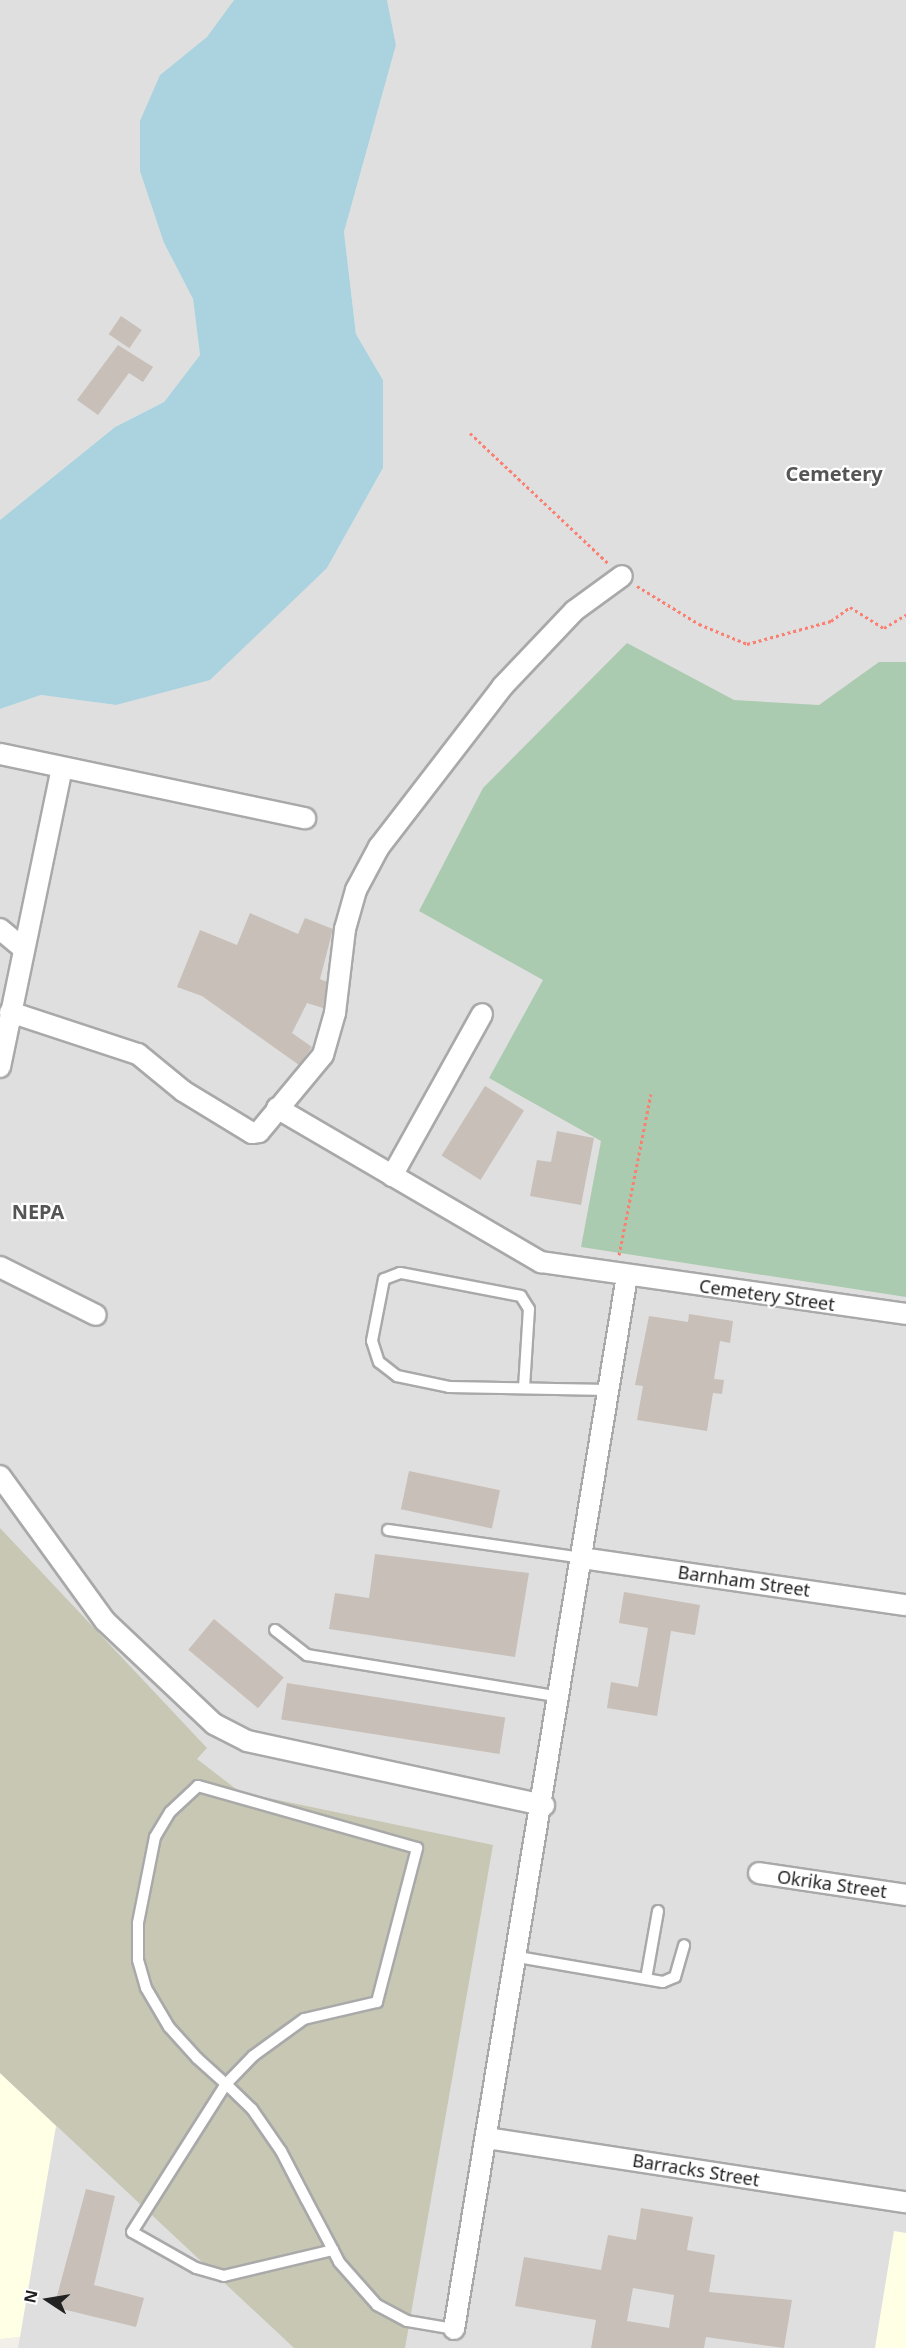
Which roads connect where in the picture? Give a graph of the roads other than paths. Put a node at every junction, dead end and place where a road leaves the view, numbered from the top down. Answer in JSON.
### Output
{"nodes":[{"id":1,"x":622,"y":576,"type":"road end"},
{"id":2,"x":0,"y":754,"type":"edge"},
{"id":3,"x":62,"y":768,"type":"junction"},
{"id":4,"x":305,"y":818,"type":"dead end"},
{"id":5,"x":0,"y":929,"type":"edge"},
{"id":6,"x":24,"y":948,"type":"junction"},
{"id":7,"x":10,"y":1012,"type":"junction"},
{"id":8,"x":482,"y":1014,"type":"dead end"},
{"id":9,"x":1,"y":1060,"type":"edge"},
{"id":10,"x":278,"y":1108,"type":"junction"},
{"id":11,"x":392,"y":1176,"type":"junction"},
{"id":12,"x":0,"y":1267,"type":"edge"},
{"id":13,"x":621,"y":1276,"type":"junction"},
{"id":14,"x":906,"y":1314,"type":"edge"},
{"id":15,"x":96,"y":1315,"type":"dead end"},
{"id":16,"x":524,"y":1388,"type":"junction"},
{"id":17,"x":609,"y":1390,"type":"junction"},
{"id":18,"x":0,"y":1476,"type":"edge"},
{"id":19,"x":388,"y":1530,"type":"dead end"},
{"id":20,"x":582,"y":1558,"type":"junction"},
{"id":21,"x":906,"y":1605,"type":"edge"},
{"id":22,"x":274,"y":1630,"type":"dead end"},
{"id":23,"x":562,"y":1697,"type":"junction"},
{"id":24,"x":544,"y":1805,"type":"junction"},
{"id":25,"x":759,"y":1873,"type":"dead end"},
{"id":26,"x":906,"y":1895,"type":"edge"},
{"id":27,"x":658,"y":1911,"type":"dead end"},
{"id":28,"x":684,"y":1945,"type":"dead end"},
{"id":29,"x":518,"y":1957,"type":"junction"},
{"id":30,"x":646,"y":1979,"type":"junction"},
{"id":31,"x":226,"y":2084,"type":"junction"},
{"id":32,"x":486,"y":2138,"type":"junction"},
{"id":33,"x":906,"y":2202,"type":"edge"},
{"id":34,"x":333,"y":2250,"type":"junction"},
{"id":35,"x":454,"y":2329,"type":"joint"}],
"edges":[{"from":1,"to":10,"type":"street"},
{"from":2,"to":3,"type":"street"},
{"from":3,"to":4,"type":"street"},
{"from":3,"to":6,"type":"street"},
{"from":5,"to":6,"type":"street"},
{"from":6,"to":7,"type":"street"},
{"from":7,"to":9,"type":"street"},
{"from":7,"to":10,"type":"street"},
{"from":8,"to":11,"type":"street"},
{"from":10,"to":11,"type":"street","name":"Cemetery Street"},
{"from":11,"to":13,"type":"street","name":"Cemetery Street"},
{"from":12,"to":15,"type":"street"},
{"from":13,"to":14,"type":"street","name":"Cemetery Street"},
{"from":13,"to":17,"type":"street"},
{"from":16,"to":16,"type":"lane"},
{"from":16,"to":17,"type":"lane"},
{"from":17,"to":20,"type":"street"},
{"from":18,"to":24,"type":"street"},
{"from":19,"to":20,"type":"lane"},
{"from":20,"to":21,"type":"street","name":"Barnham Street"},
{"from":20,"to":23,"type":"street"},
{"from":22,"to":23,"type":"lane"},
{"from":23,"to":24,"type":"street"},
{"from":24,"to":29,"type":"street"},
{"from":25,"to":26,"type":"street","name":"Okrika Street"},
{"from":27,"to":30,"type":"lane"},
{"from":28,"to":30,"type":"lane"},
{"from":29,"to":30,"type":"lane"},
{"from":29,"to":32,"type":"street"},
{"from":31,"to":31,"type":"lane"},
{"from":31,"to":34,"type":"lane"},
{"from":31,"to":34,"type":"lane"},
{"from":32,"to":33,"type":"street","name":"Barracks Street"},
{"from":32,"to":35,"type":"street"},
{"from":34,"to":35,"type":"lane"}]}
